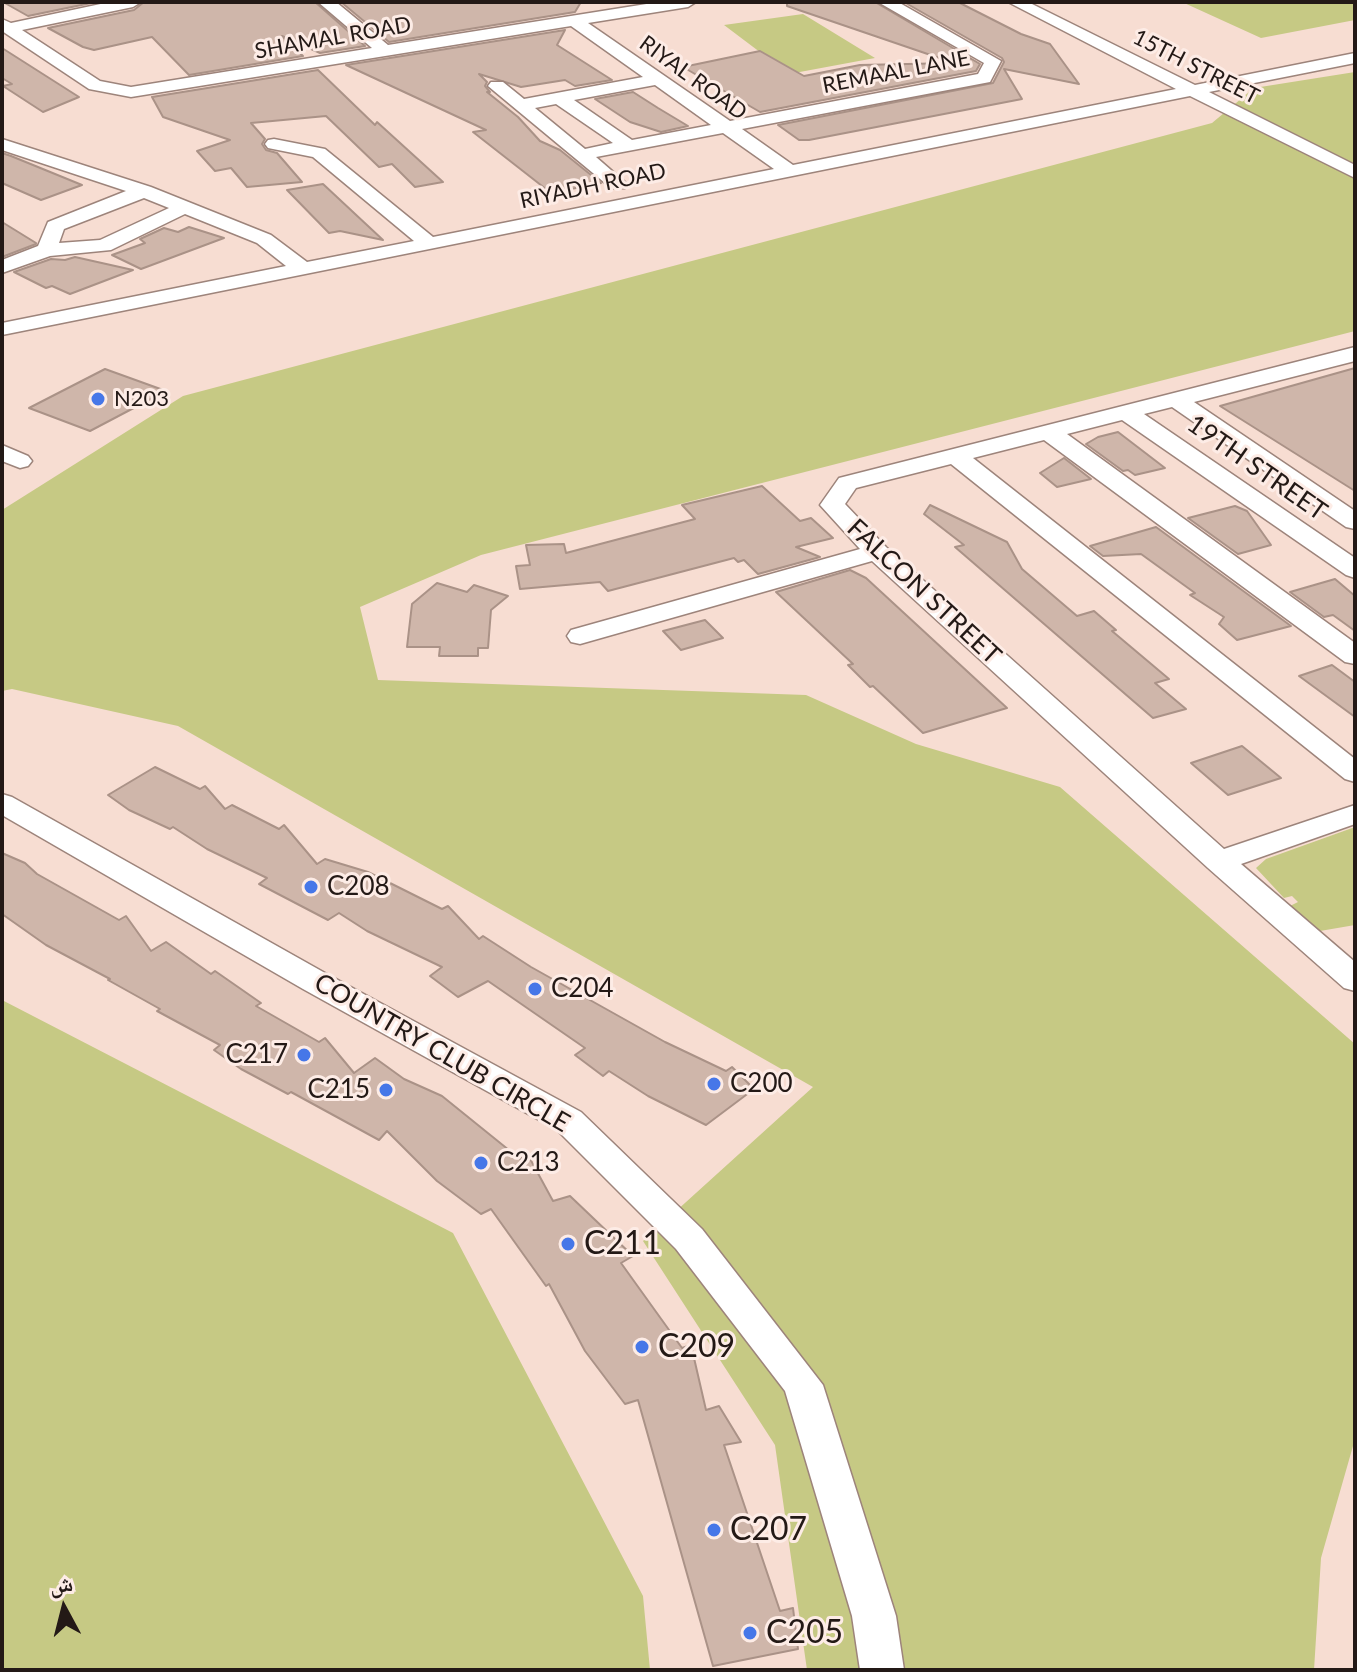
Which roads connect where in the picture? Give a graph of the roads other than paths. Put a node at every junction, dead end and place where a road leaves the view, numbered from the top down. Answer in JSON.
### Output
{"nodes":[{"id":1,"x":133,"y":2,"type":"edge"},
{"id":2,"x":326,"y":2,"type":"edge"},
{"id":3,"x":688,"y":2,"type":"edge"},
{"id":4,"x":886,"y":2,"type":"edge"},
{"id":5,"x":1016,"y":2,"type":"edge"},
{"id":6,"x":573,"y":20,"type":"junction"},
{"id":7,"x":5,"y":26,"type":"edge"},
{"id":8,"x":385,"y":51,"type":"junction"},
{"id":9,"x":1355,"y":52,"type":"edge"},
{"id":10,"x":1355,"y":58,"type":"edge"},
{"id":11,"x":659,"y":79,"type":"junction"},
{"id":12,"x":497,"y":86,"type":"dead end"},
{"id":13,"x":1187,"y":90,"type":"junction"},
{"id":14,"x":559,"y":98,"type":"junction"},
{"id":15,"x":522,"y":105,"type":"junction"},
{"id":16,"x":724,"y":128,"type":"junction"},
{"id":17,"x":2,"y":144,"type":"edge"},
{"id":18,"x":274,"y":144,"type":"dead end"},
{"id":19,"x":629,"y":146,"type":"junction"},
{"id":20,"x":580,"y":155,"type":"junction"},
{"id":21,"x":784,"y":168,"type":"junction"},
{"id":22,"x":1355,"y":172,"type":"edge"},
{"id":23,"x":1355,"y":182,"type":"edge"},
{"id":24,"x":618,"y":184,"type":"dead end"},
{"id":25,"x":144,"y":191,"type":"junction"},
{"id":26,"x":185,"y":207,"type":"junction"},
{"id":27,"x":425,"y":240,"type":"junction"},
{"id":28,"x":47,"y":250,"type":"junction"},
{"id":29,"x":299,"y":265,"type":"junction"},
{"id":30,"x":2,"y":267,"type":"edge"},
{"id":31,"x":2,"y":320,"type":"edge"},
{"id":32,"x":2,"y":329,"type":"edge"},
{"id":33,"x":1355,"y":354,"type":"edge"},
{"id":34,"x":1176,"y":400,"type":"junction"},
{"id":35,"x":1127,"y":413,"type":"junction"},
{"id":36,"x":1050,"y":433,"type":"junction"},
{"id":37,"x":957,"y":457,"type":"junction"},
{"id":38,"x":1355,"y":522,"type":"edge"},
{"id":39,"x":877,"y":552,"type":"junction"},
{"id":40,"x":1355,"y":570,"type":"edge"},
{"id":41,"x":580,"y":636,"type":"dead end"},
{"id":42,"x":1355,"y":656,"type":"edge"},
{"id":43,"x":1355,"y":773,"type":"edge"},
{"id":44,"x":2,"y":803,"type":"edge"},
{"id":45,"x":1355,"y":814,"type":"edge"},
{"id":46,"x":1219,"y":861,"type":"junction"},
{"id":47,"x":1347,"y":963,"type":"edge"},
{"id":48,"x":882,"y":1670,"type":"edge"}],
"edges":[{"from":1,"to":7,"type":"street"},
{"from":2,"to":8,"type":"street"},
{"from":3,"to":6,"type":"street","name":"SHAMAL ROAD"},
{"from":4,"to":16,"type":"street","name":"REMAAL LANE"},
{"from":5,"to":13,"type":"street","name":"15TH STREET"},
{"from":6,"to":8,"type":"street","name":"SHAMAL ROAD"},
{"from":6,"to":11,"type":"street","name":"RIYAL ROAD"},
{"from":7,"to":8,"type":"street","name":"SHAMAL ROAD"},
{"from":9,"to":13,"type":"street"},
{"from":10,"to":13,"type":"street"},
{"from":11,"to":14,"type":"street"},
{"from":11,"to":16,"type":"street","name":"RIYAL ROAD"},
{"from":12,"to":15,"type":"street"},
{"from":13,"to":21,"type":"street","name":"RIYADH ROAD"},
{"from":13,"to":22,"type":"street","name":"15TH STREET"},
{"from":13,"to":23,"type":"street"},
{"from":14,"to":15,"type":"street"},
{"from":14,"to":19,"type":"street"},
{"from":15,"to":20,"type":"street"},
{"from":16,"to":19,"type":"street"},
{"from":16,"to":21,"type":"street","name":"RIYAL ROAD"},
{"from":17,"to":25,"type":"street"},
{"from":18,"to":27,"type":"street"},
{"from":19,"to":20,"type":"street"},
{"from":20,"to":24,"type":"street"},
{"from":21,"to":27,"type":"street","name":"RIYADH ROAD"},
{"from":25,"to":26,"type":"street"},
{"from":25,"to":28,"type":"street"},
{"from":26,"to":28,"type":"street"},
{"from":26,"to":29,"type":"street"},
{"from":27,"to":29,"type":"street","name":"RIYADH ROAD"},
{"from":28,"to":30,"type":"street"},
{"from":29,"to":31,"type":"street","name":"RIYADH ROAD"},
{"from":29,"to":32,"type":"street","name":"RIYADH ROAD"},
{"from":33,"to":34,"type":"street","name":"FALCON STREET"},
{"from":34,"to":35,"type":"street","name":"FALCON STREET"},
{"from":34,"to":38,"type":"street","name":"19TH STREET"},
{"from":35,"to":36,"type":"street","name":"FALCON STREET"},
{"from":35,"to":40,"type":"street","name":"19TH STREET"},
{"from":36,"to":37,"type":"street","name":"FALCON STREET"},
{"from":36,"to":42,"type":"street"},
{"from":37,"to":39,"type":"street","name":"FALCON STREET"},
{"from":37,"to":43,"type":"street"},
{"from":39,"to":41,"type":"street"},
{"from":39,"to":46,"type":"street","name":"FALCON STREET"},
{"from":44,"to":48,"type":"street","name":"COUNTRY CLUB CIRCLE"},
{"from":45,"to":46,"type":"street"},
{"from":46,"to":47,"type":"street","name":"FALCON STREET"}]}
